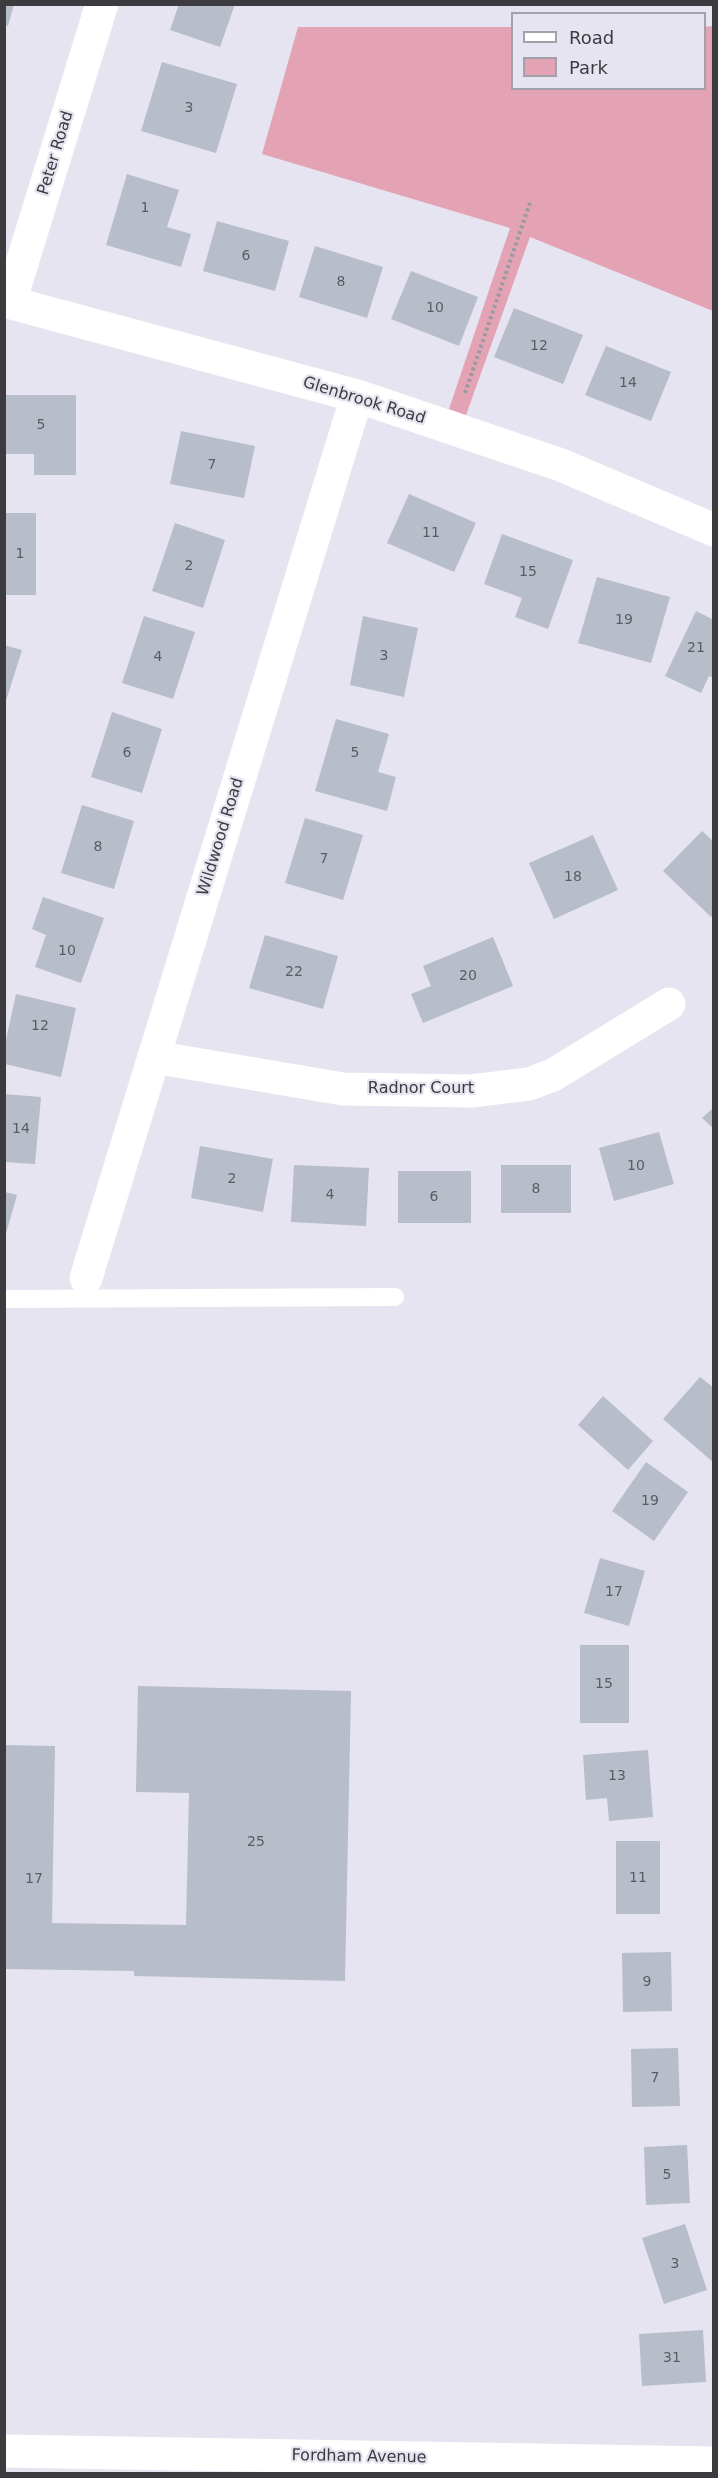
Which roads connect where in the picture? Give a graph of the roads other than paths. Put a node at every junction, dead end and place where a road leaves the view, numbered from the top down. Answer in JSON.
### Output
{"nodes":[{"id":1,"x":102,"y":4,"type":"edge"},
{"id":2,"x":7,"y":302,"type":"edge"},
{"id":3,"x":357,"y":396,"type":"junction"},
{"id":4,"x":714,"y":530,"type":"edge"},
{"id":5,"x":669,"y":1004,"type":"dead end"},
{"id":6,"x":154,"y":1057,"type":"junction"},
{"id":7,"x":86,"y":1278,"type":"dead end"},
{"id":8,"x":396,"y":1297,"type":"dead end"},
{"id":9,"x":4,"y":1299,"type":"edge"},
{"id":10,"x":4,"y":2451,"type":"edge"},
{"id":11,"x":714,"y":2463,"type":"edge"},
{"id":12,"x":226,"y":2464,"type":"edge"}],
"edges":[{"from":1,"to":2,"type":"street","name":"Peter Road"},
{"from":2,"to":3,"type":"street","name":"Glenbrook Road"},
{"from":3,"to":4,"type":"street","name":"Glenbrook Road"},
{"from":3,"to":6,"type":"street","name":"Wildwood Road"},
{"from":5,"to":6,"type":"street","name":"Radnor Court"},
{"from":6,"to":7,"type":"street","name":"Wildwood Road"},
{"from":8,"to":9,"type":"lane"},
{"from":10,"to":12,"type":"street","name":"Fordham Avenue"},
{"from":11,"to":12,"type":"street","name":"Fordham Avenue"}]}
